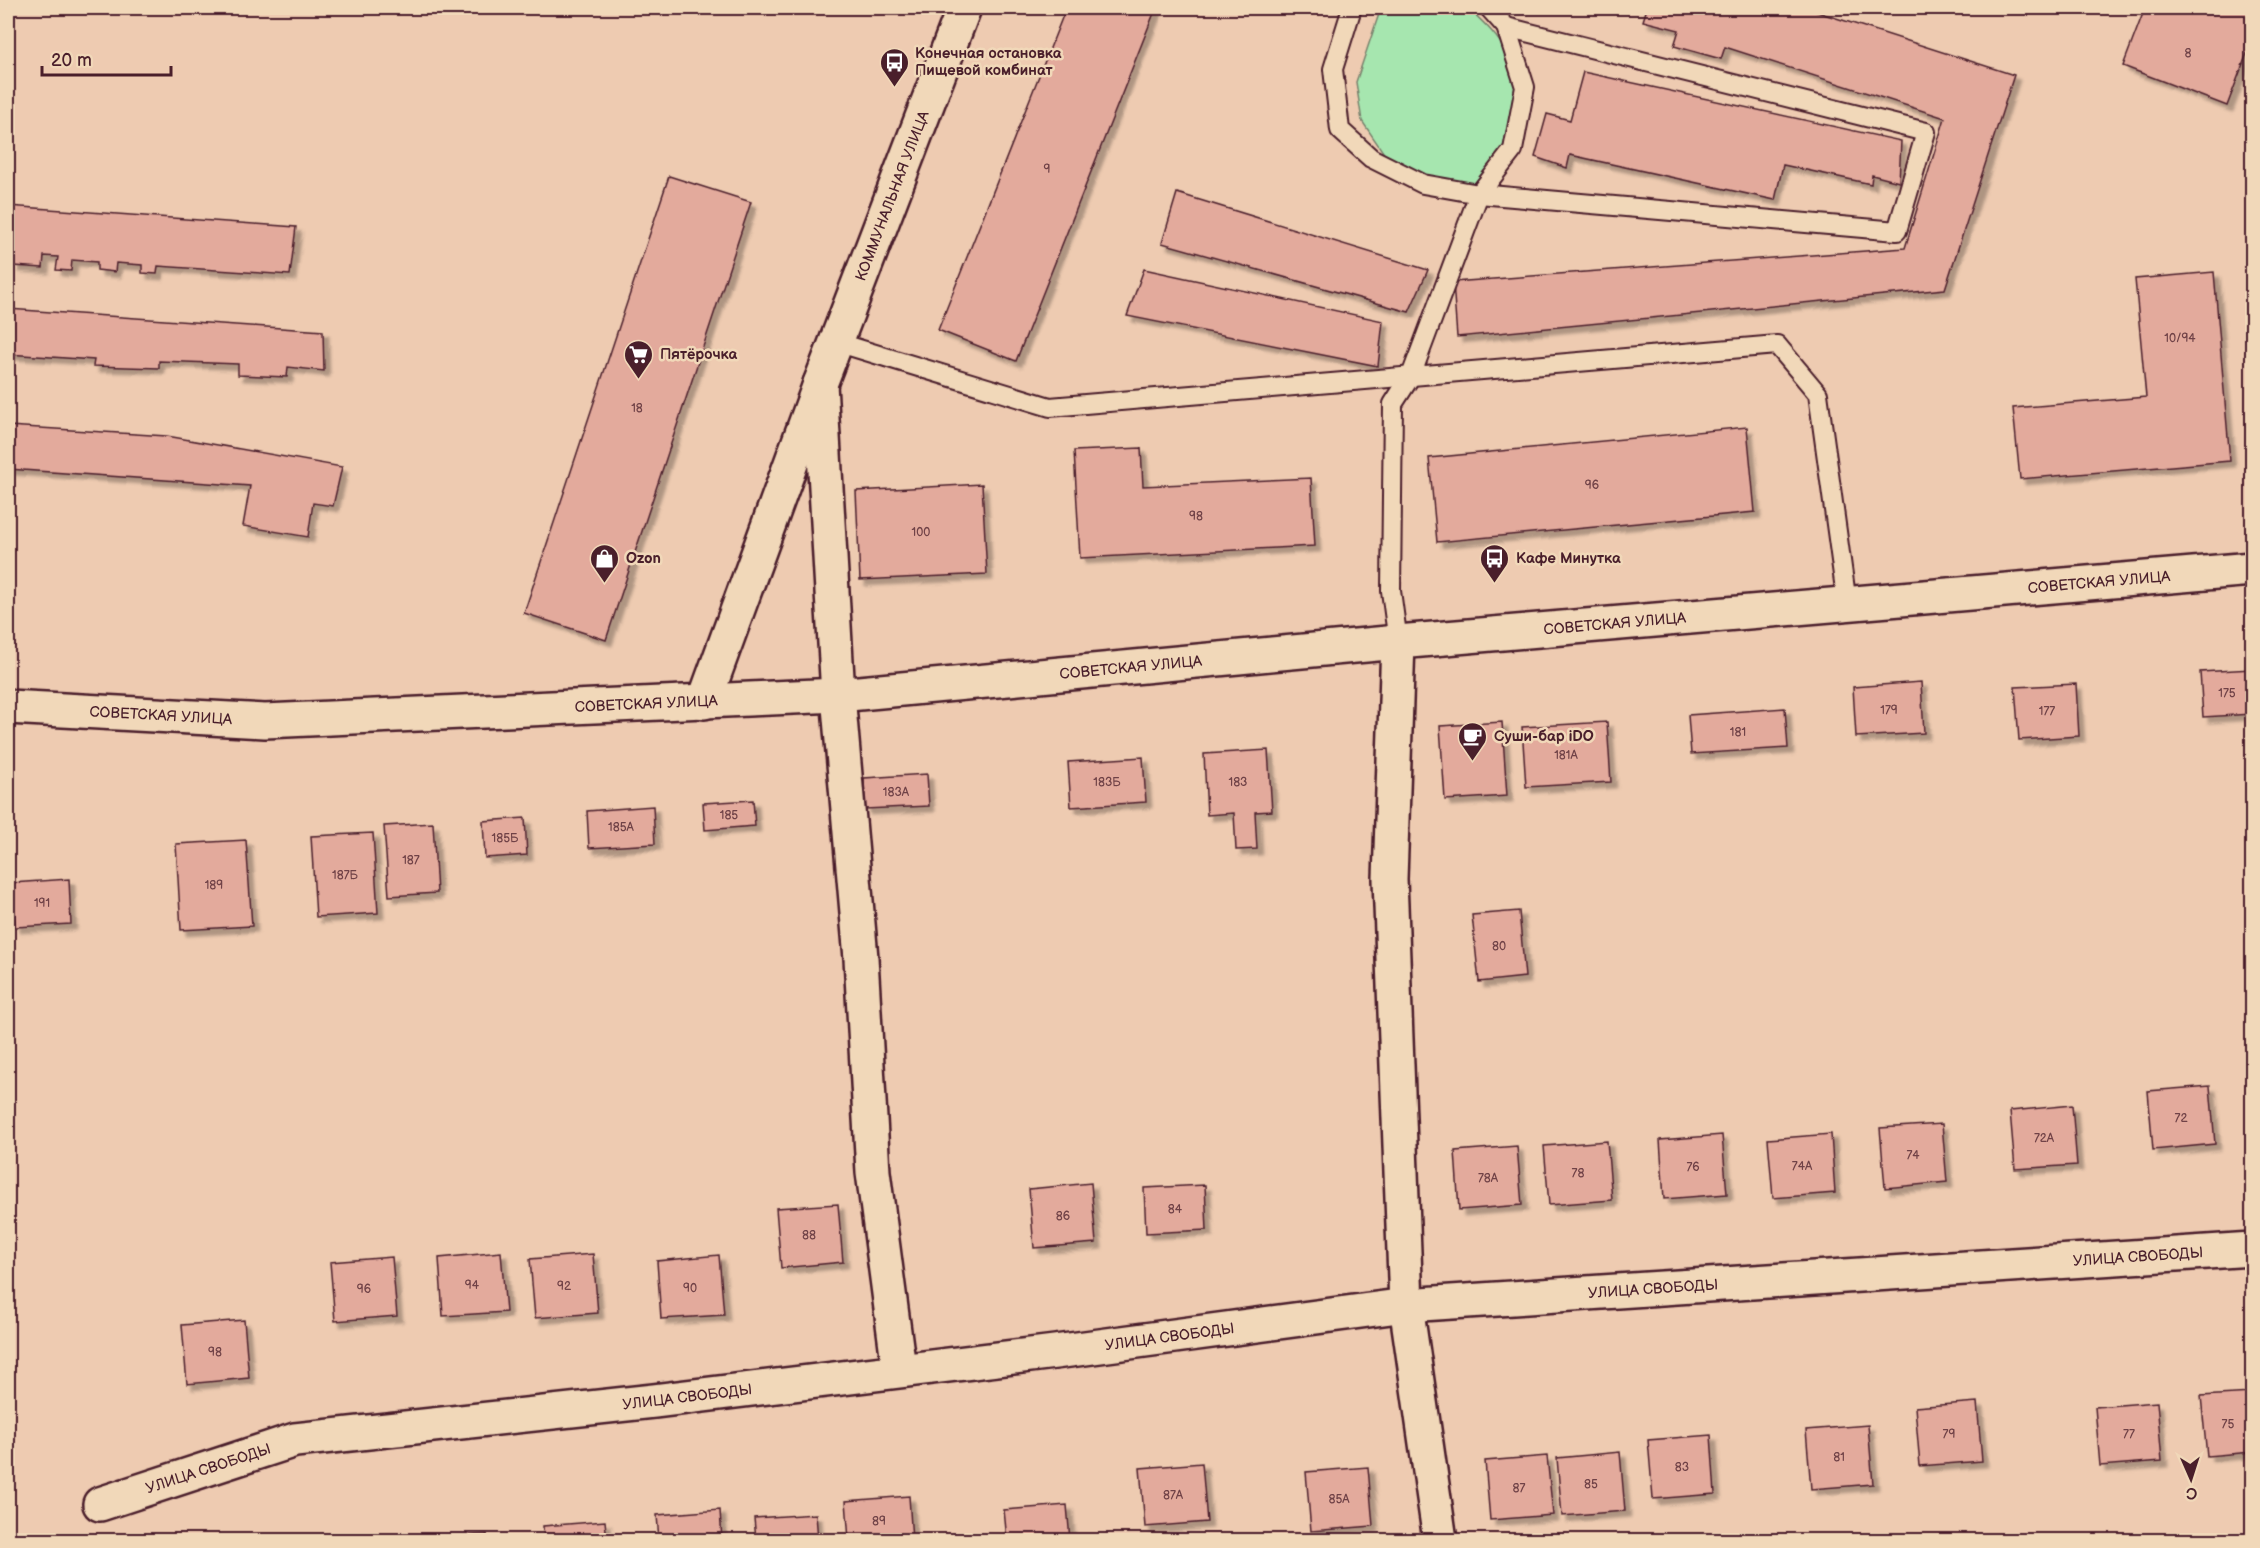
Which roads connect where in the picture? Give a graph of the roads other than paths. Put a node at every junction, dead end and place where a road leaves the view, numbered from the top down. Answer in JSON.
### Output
{"nodes":[{"id":1,"x":964,"y":8,"type":"edge"},
{"id":2,"x":1352,"y":8,"type":"edge"},
{"id":3,"x":1489,"y":8,"type":"edge"},
{"id":4,"x":1506,"y":27,"type":"junction"},
{"id":5,"x":1479,"y":194,"type":"junction"},
{"id":6,"x":836,"y":342,"type":"junction"},
{"id":7,"x":1411,"y":376,"type":"junction"},
{"id":8,"x":820,"y":384,"type":"junction"},
{"id":9,"x":2253,"y":569,"type":"edge"},
{"id":10,"x":1848,"y":604,"type":"junction"},
{"id":11,"x":1398,"y":642,"type":"junction"},
{"id":12,"x":838,"y":695,"type":"junction"},
{"id":13,"x":704,"y":702,"type":"junction"},
{"id":14,"x":8,"y":707,"type":"edge"},
{"id":15,"x":2253,"y":1248,"type":"edge"},
{"id":16,"x":1406,"y":1305,"type":"junction"},
{"id":17,"x":899,"y":1369,"type":"junction"},
{"id":18,"x":100,"y":1504,"type":"dead end"},
{"id":19,"x":1440,"y":1540,"type":"edge"}],
"edges":[{"from":1,"to":6,"type":"street","name":"КОММУНАЛЬНАЯ УЛИЦА"},
{"from":2,"to":5,"type":"lane"},
{"from":3,"to":4,"type":"lane"},
{"from":4,"to":5,"type":"lane"},
{"from":4,"to":5,"type":"lane"},
{"from":5,"to":7,"type":"lane"},
{"from":6,"to":7,"type":"lane"},
{"from":6,"to":8,"type":"street","name":"КОММУНАЛЬНАЯ УЛИЦА"},
{"from":7,"to":10,"type":"lane"},
{"from":7,"to":11,"type":"lane"},
{"from":8,"to":12,"type":"street","name":"КОММУНАЛЬНАЯ УЛИЦА"},
{"from":8,"to":13,"type":"street","name":"КОММУНАЛЬНАЯ УЛИЦА"},
{"from":9,"to":10,"type":"street","name":"СОВЕТСКАЯ УЛИЦА"},
{"from":10,"to":11,"type":"street","name":"СОВЕТСКАЯ УЛИЦА"},
{"from":11,"to":12,"type":"street","name":"СОВЕТСКАЯ УЛИЦА"},
{"from":11,"to":16,"type":"street"},
{"from":12,"to":13,"type":"street","name":"СОВЕТСКАЯ УЛИЦА"},
{"from":12,"to":17,"type":"street","name":"КОММУНАЛЬНАЯ УЛИЦА"},
{"from":13,"to":14,"type":"street","name":"СОВЕТСКАЯ УЛИЦА"},
{"from":15,"to":16,"type":"street","name":"УЛИЦА СВОБОДЫ"},
{"from":16,"to":17,"type":"street","name":"УЛИЦА СВОБОДЫ"},
{"from":16,"to":19,"type":"street"},
{"from":17,"to":18,"type":"street","name":"УЛИЦА СВОБОДЫ"}]}
